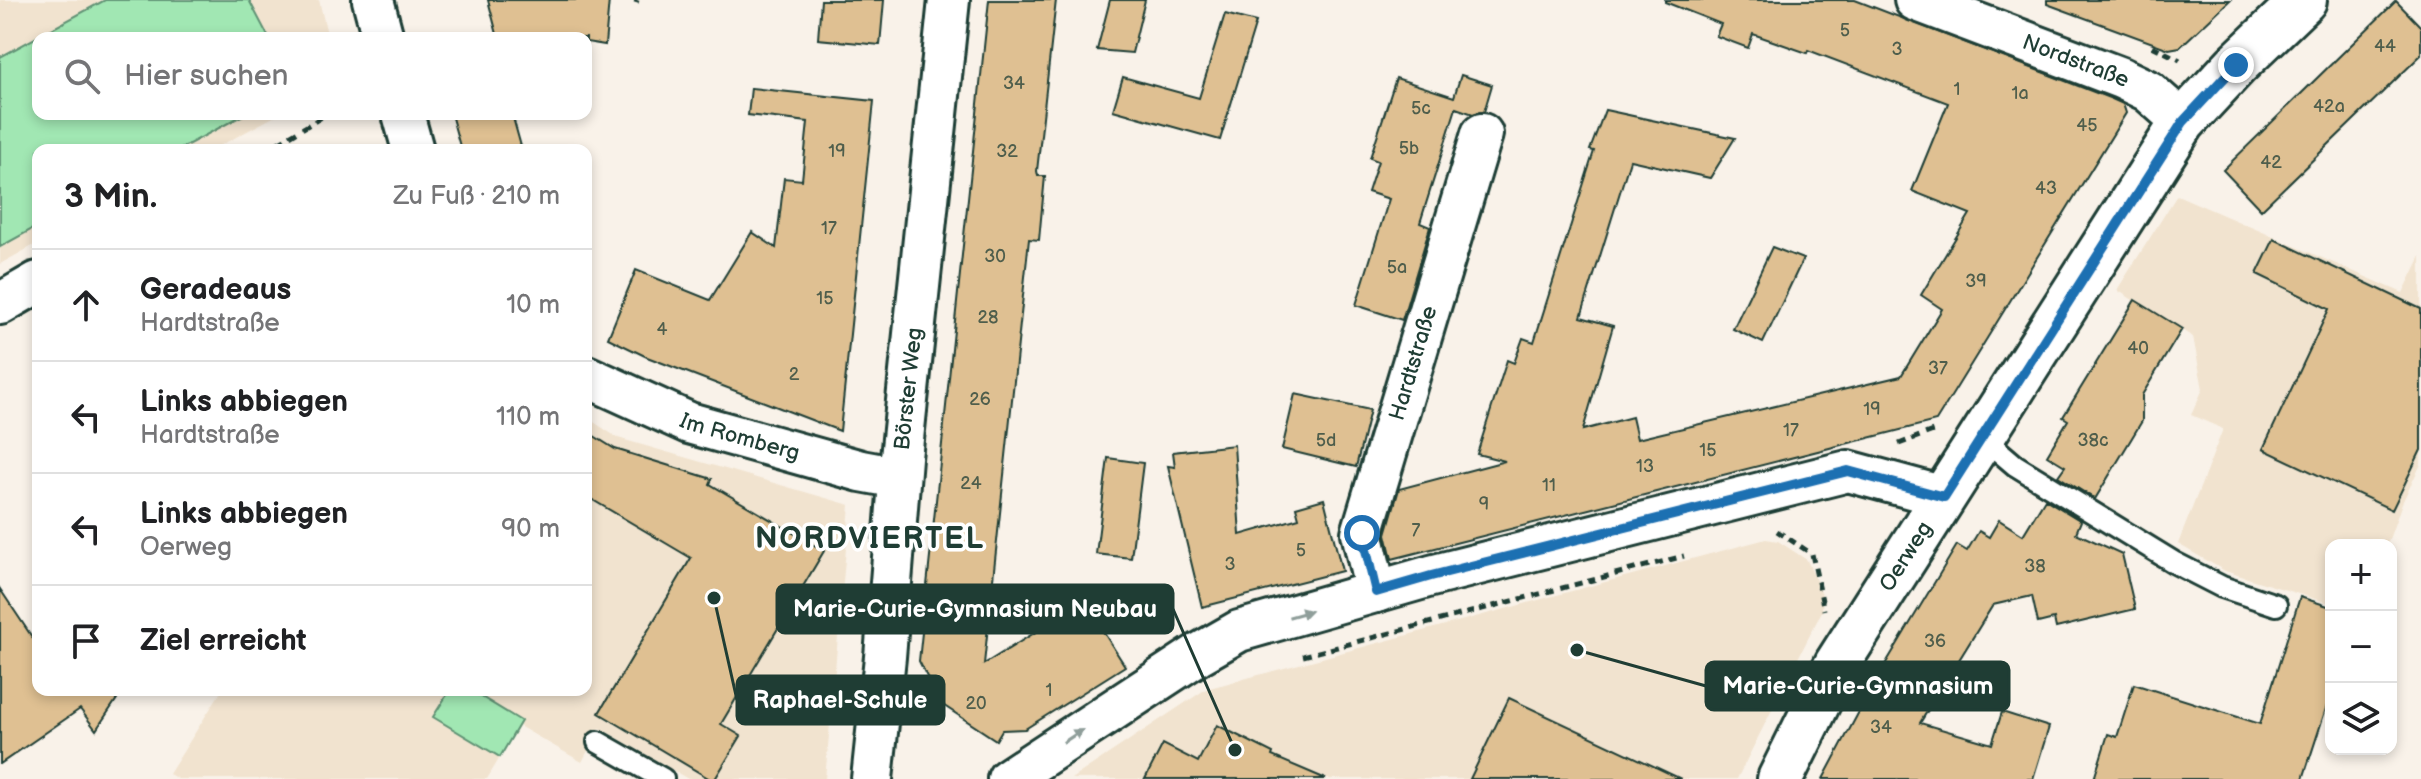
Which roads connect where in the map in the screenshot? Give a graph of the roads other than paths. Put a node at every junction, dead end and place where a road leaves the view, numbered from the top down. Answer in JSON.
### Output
{"nodes":[{"id":1,"x":373,"y":0,"type":"edge"},
{"id":2,"x":949,"y":0,"type":"edge"},
{"id":3,"x":1915,"y":0,"type":"edge"},
{"id":4,"x":2304,"y":0,"type":"edge"},
{"id":5,"x":381,"y":32,"type":"edge"},
{"id":6,"x":405,"y":120,"type":"edge"},
{"id":7,"x":2183,"y":122,"type":"junction"},
{"id":8,"x":1482,"y":134,"type":"dead end"},
{"id":9,"x":411,"y":144,"type":"edge"},
{"id":10,"x":32,"y":285,"type":"edge"},
{"id":11,"x":0,"y":304,"type":"edge"},
{"id":12,"x":592,"y":379,"type":"edge"},
{"id":13,"x":1981,"y":436,"type":"junction"},
{"id":14,"x":899,"y":478,"type":"junction"},
{"id":15,"x":1944,"y":497,"type":"junction"},
{"id":16,"x":1376,"y":592,"type":"junction"},
{"id":17,"x":2276,"y":605,"type":"dead end"},
{"id":18,"x":598,"y":742,"type":"dead end"},
{"id":19,"x":663,"y":779,"type":"edge"},
{"id":20,"x":872,"y":779,"type":"edge"},
{"id":21,"x":1008,"y":779,"type":"edge"},
{"id":22,"x":1780,"y":779,"type":"edge"}],
"edges":[{"from":1,"to":5,"type":"street"},
{"from":2,"to":14,"type":"street","name":"Börster Weg"},
{"from":3,"to":7,"type":"street","name":"Nordstraße"},
{"from":4,"to":7,"type":"main road","name":"Oerweg"},
{"from":6,"to":9,"type":"street"},
{"from":7,"to":13,"type":"main road","name":"Oerweg"},
{"from":8,"to":16,"type":"street","name":"Hardtstraße"},
{"from":10,"to":11,"type":"street"},
{"from":12,"to":14,"type":"street","name":"Im Romberg"},
{"from":13,"to":15,"type":"main road","name":"Oerweg"},
{"from":13,"to":17,"type":"lane"},
{"from":14,"to":20,"type":"street","name":"Börster Weg"},
{"from":15,"to":16,"type":"street"},
{"from":15,"to":22,"type":"main road","name":"Oerweg"},
{"from":21,"to":16,"type":"street","one_way":true},
{"from":18,"to":19,"type":"lane"}]}
